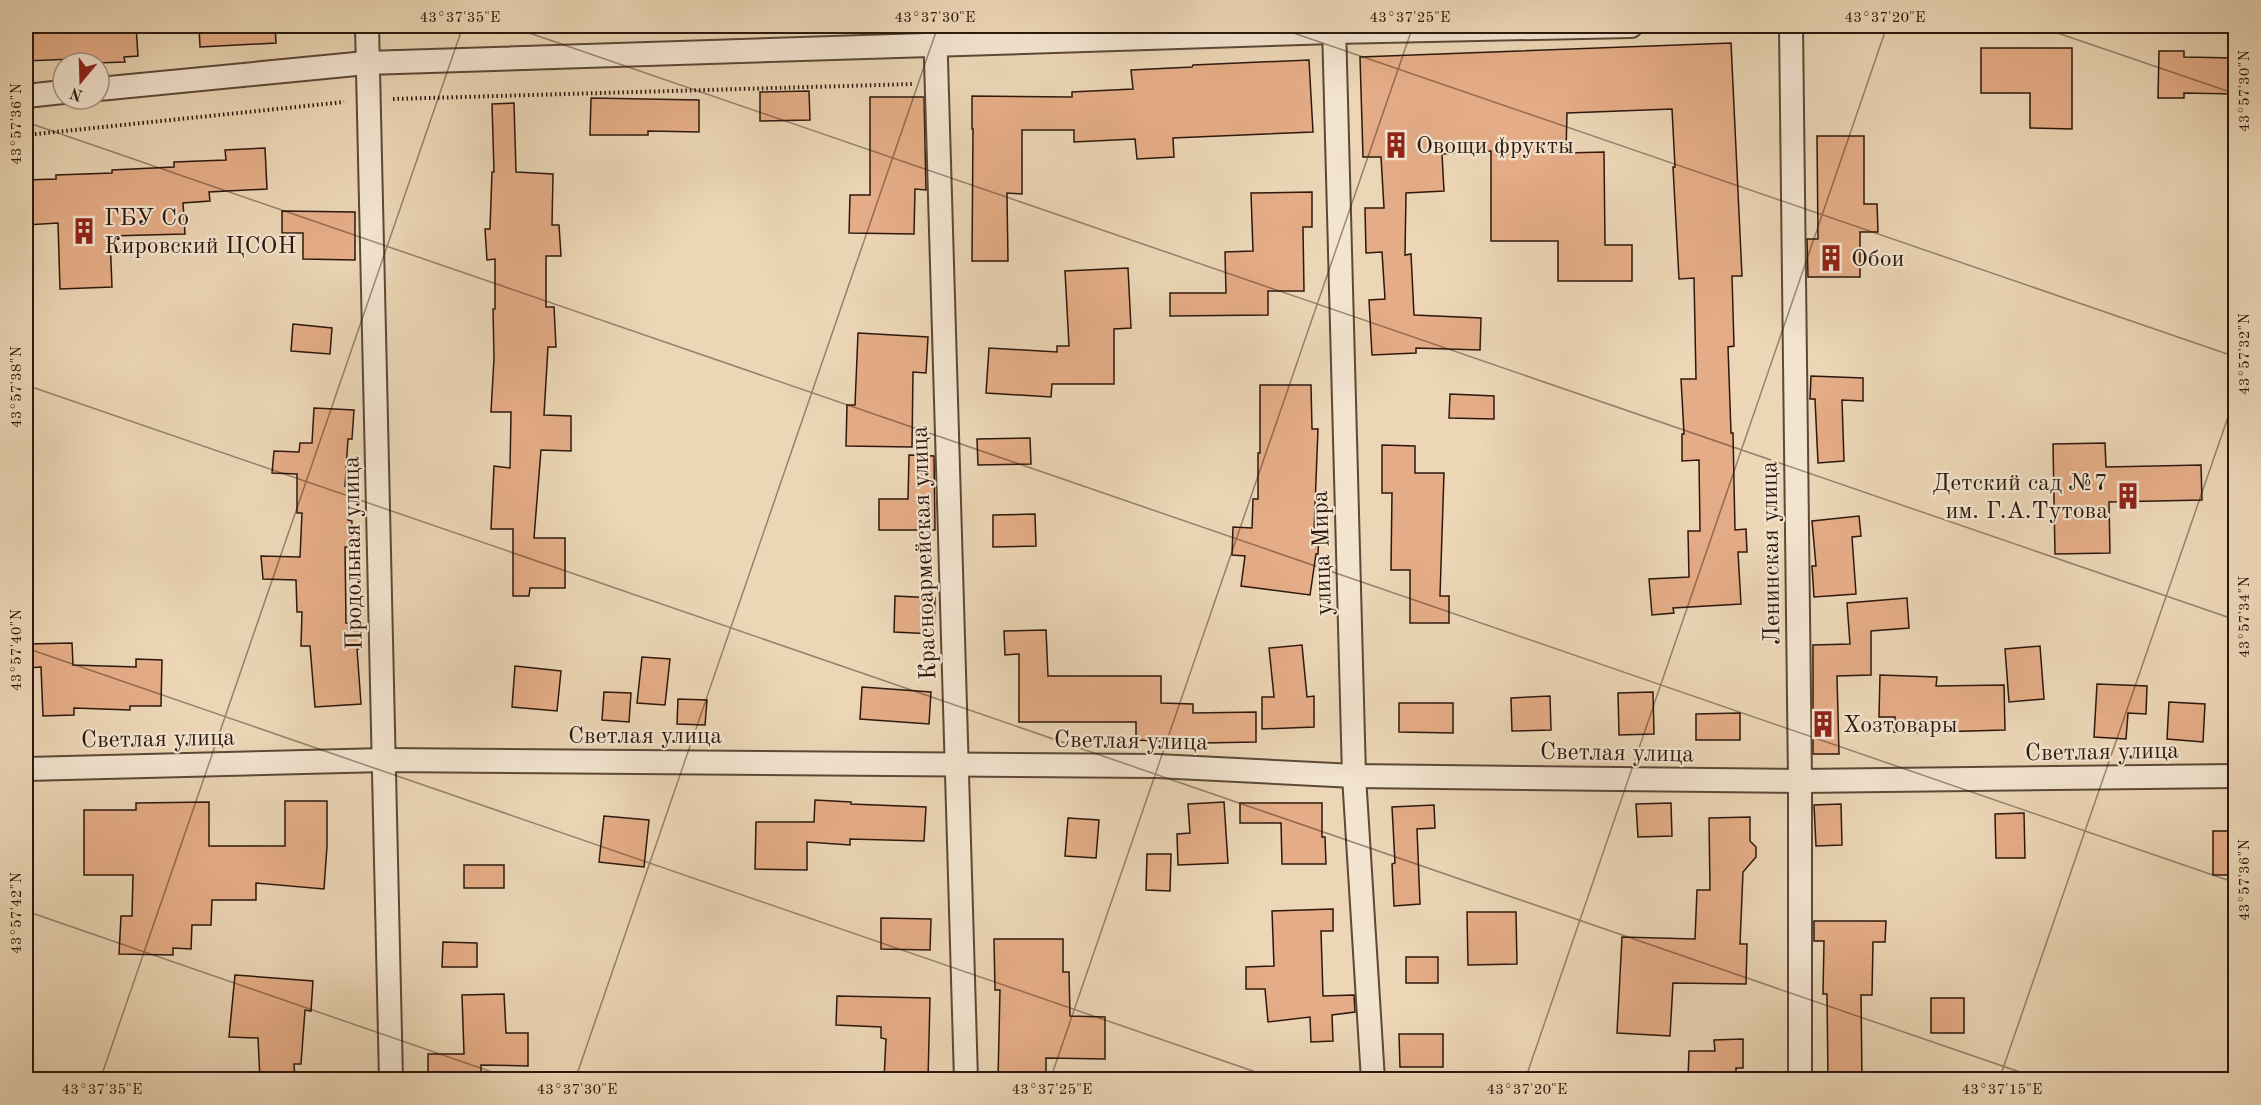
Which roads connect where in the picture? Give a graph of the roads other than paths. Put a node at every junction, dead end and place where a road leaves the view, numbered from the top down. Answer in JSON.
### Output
{"nodes":[{"id":1,"x":367,"y":26,"type":"edge"},
{"id":2,"x":1631,"y":26,"type":"edge"},
{"id":3,"x":1791,"y":26,"type":"edge"},
{"id":4,"x":1334,"y":29,"type":"edge"},
{"id":5,"x":935,"y":35,"type":"edge"},
{"id":6,"x":366,"y":63,"type":"junction"},
{"id":7,"x":111,"y":88,"type":"edge"},
{"id":8,"x":51,"y":93,"type":"edge"},
{"id":9,"x":26,"y":96,"type":"edge"},
{"id":10,"x":384,"y":760,"type":"junction"},
{"id":11,"x":957,"y":764,"type":"junction"},
{"id":12,"x":26,"y":769,"type":"edge"},
{"id":13,"x":1354,"y":776,"type":"junction"},
{"id":14,"x":2235,"y":776,"type":"edge"},
{"id":15,"x":1800,"y":781,"type":"junction"},
{"id":16,"x":392,"y":1080,"type":"edge"},
{"id":17,"x":966,"y":1080,"type":"edge"},
{"id":18,"x":1373,"y":1080,"type":"edge"},
{"id":19,"x":1800,"y":1080,"type":"edge"}],
"edges":[{"from":1,"to":6,"type":"street","name":"Продольная улица"},
{"from":2,"to":4,"type":"street"},
{"from":3,"to":15,"type":"street","name":"Ленинская улица"},
{"from":4,"to":5,"type":"street"},
{"from":4,"to":13,"type":"street","name":"улица Мира"},
{"from":5,"to":6,"type":"street"},
{"from":5,"to":11,"type":"street","name":"Красноармейская улица"},
{"from":6,"to":7,"type":"street"},
{"from":6,"to":10,"type":"street","name":"Продольная улица"},
{"from":8,"to":9,"type":"street"},
{"from":10,"to":11,"type":"street","name":"Светлая улица"},
{"from":10,"to":12,"type":"street","name":"Светлая улица"},
{"from":10,"to":16,"type":"street","name":"Продольная улица"},
{"from":11,"to":13,"type":"street","name":"Светлая улица"},
{"from":11,"to":17,"type":"street","name":"Красноармейская улица"},
{"from":13,"to":15,"type":"street","name":"Светлая улица"},
{"from":13,"to":18,"type":"street","name":"улица Мира"},
{"from":14,"to":15,"type":"street","name":"Светлая улица"},
{"from":15,"to":19,"type":"street","name":"Ленинская улица"}]}
